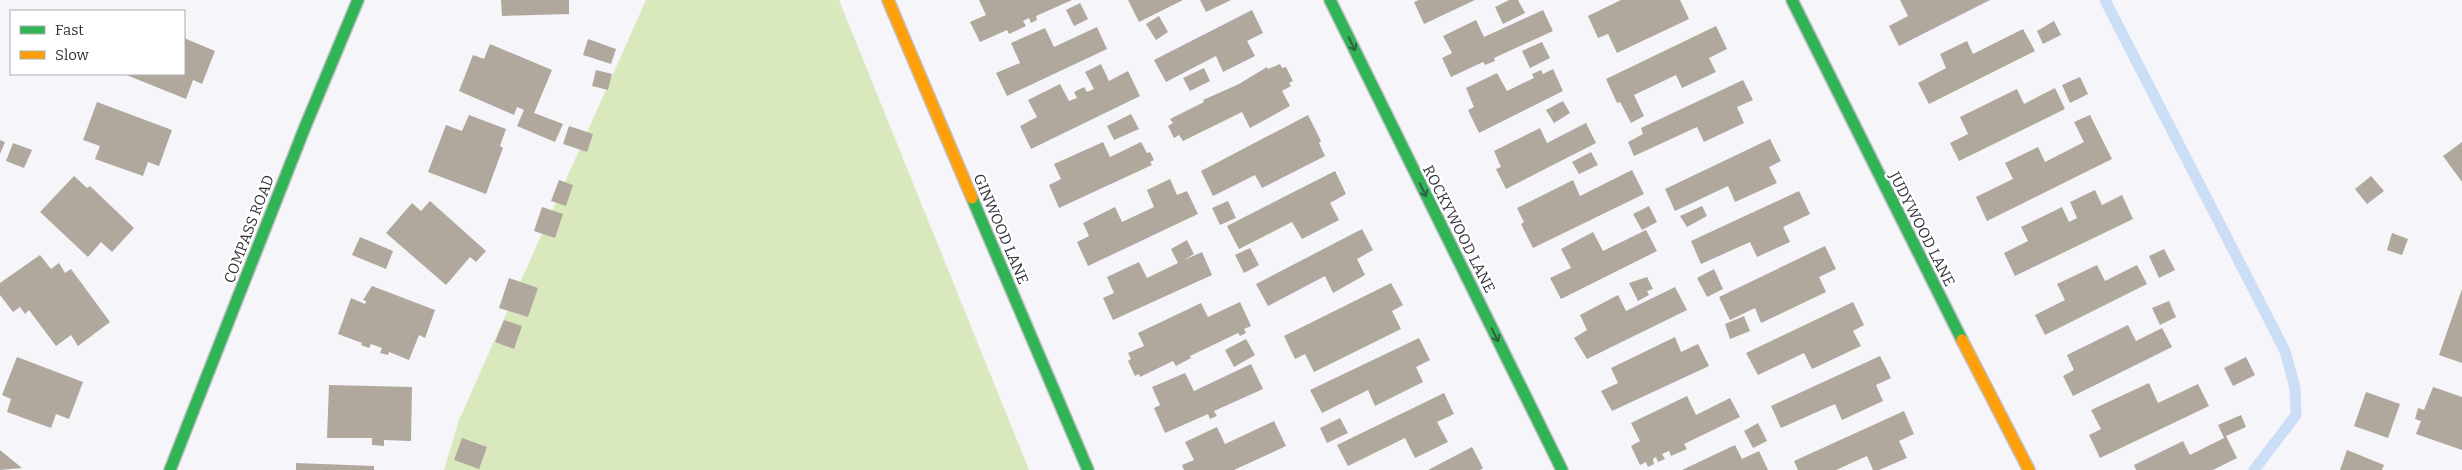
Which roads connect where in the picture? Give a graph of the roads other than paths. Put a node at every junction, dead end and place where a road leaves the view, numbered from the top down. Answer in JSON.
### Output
{"nodes":[{"id":1,"x":358,"y":0,"type":"edge"},
{"id":2,"x":888,"y":0,"type":"edge"},
{"id":3,"x":1330,"y":0,"type":"edge"},
{"id":4,"x":1792,"y":0,"type":"edge"},
{"id":5,"x":170,"y":470,"type":"edge"},
{"id":6,"x":1088,"y":470,"type":"edge"},
{"id":7,"x":1562,"y":470,"type":"edge"},
{"id":8,"x":2029,"y":470,"type":"edge"}],
"edges":[{"from":1,"to":5,"type":"street","name":"COMPASS ROAD"},
{"from":2,"to":6,"type":"street","name":"GINWOOD LANE"},
{"from":3,"to":7,"type":"street","name":"ROCKYWOOD LANE","one_way":true},
{"from":4,"to":8,"type":"street","name":"JUDYWOOD LANE"}]}
